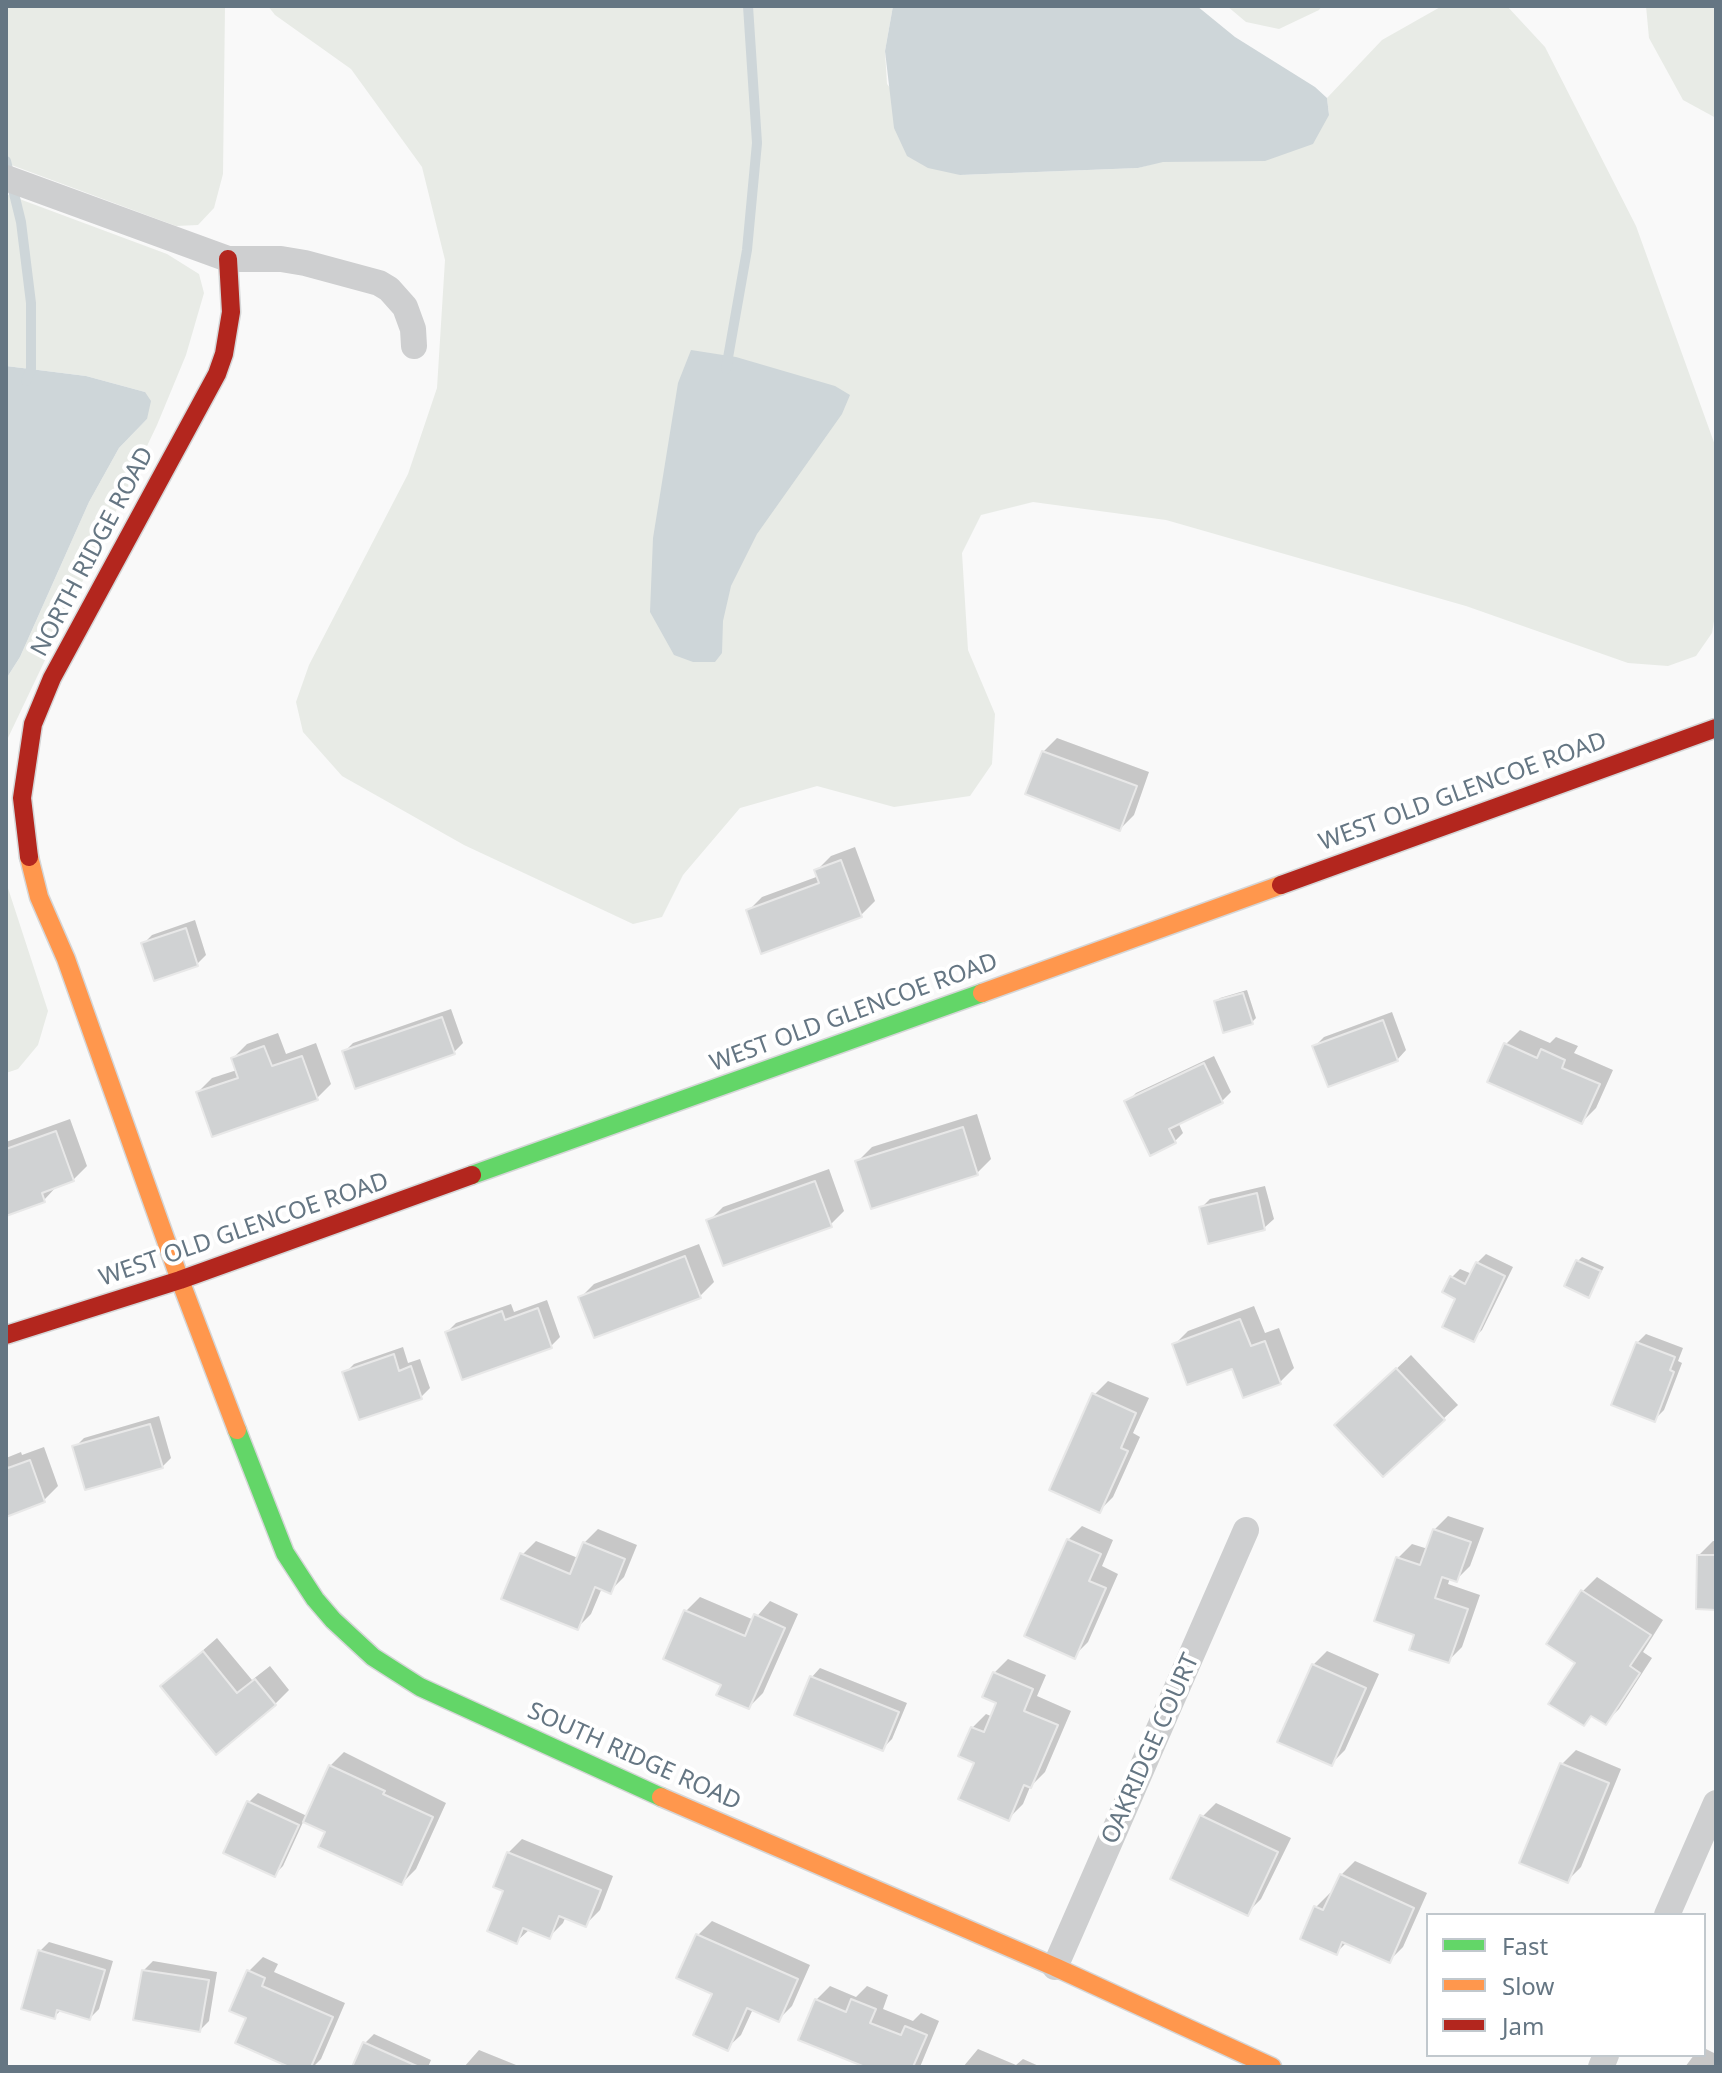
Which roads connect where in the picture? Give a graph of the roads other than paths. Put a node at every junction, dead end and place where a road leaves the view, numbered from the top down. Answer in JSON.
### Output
{"nodes":[{"id":1,"x":6,"y":178,"type":"edge"},
{"id":2,"x":228,"y":259,"type":"junction"},
{"id":3,"x":414,"y":346,"type":"dead end"},
{"id":4,"x":1716,"y":728,"type":"edge"},
{"id":5,"x":180,"y":1280,"type":"junction"},
{"id":6,"x":6,"y":1335,"type":"edge"},
{"id":7,"x":1246,"y":1530,"type":"dead end"},
{"id":8,"x":1716,"y":1803,"type":"edge"},
{"id":9,"x":1668,"y":1913,"type":"edge"},
{"id":10,"x":1055,"y":1967,"type":"junction"},
{"id":11,"x":1272,"y":2067,"type":"edge"}],
"edges":[{"from":1,"to":2,"type":"street"},
{"from":2,"to":3,"type":"street"},
{"from":2,"to":5,"type":"street","name":"NORTH RIDGE ROAD"},
{"from":4,"to":5,"type":"street","name":"WEST OLD GLENCOE ROAD"},
{"from":5,"to":6,"type":"street","name":"WEST OLD GLENCOE ROAD"},
{"from":5,"to":10,"type":"street","name":"SOUTH RIDGE ROAD"},
{"from":7,"to":10,"type":"street","name":"OAKRIDGE COURT"},
{"from":8,"to":9,"type":"street"},
{"from":10,"to":11,"type":"street","name":"SOUTH RIDGE ROAD"}]}
